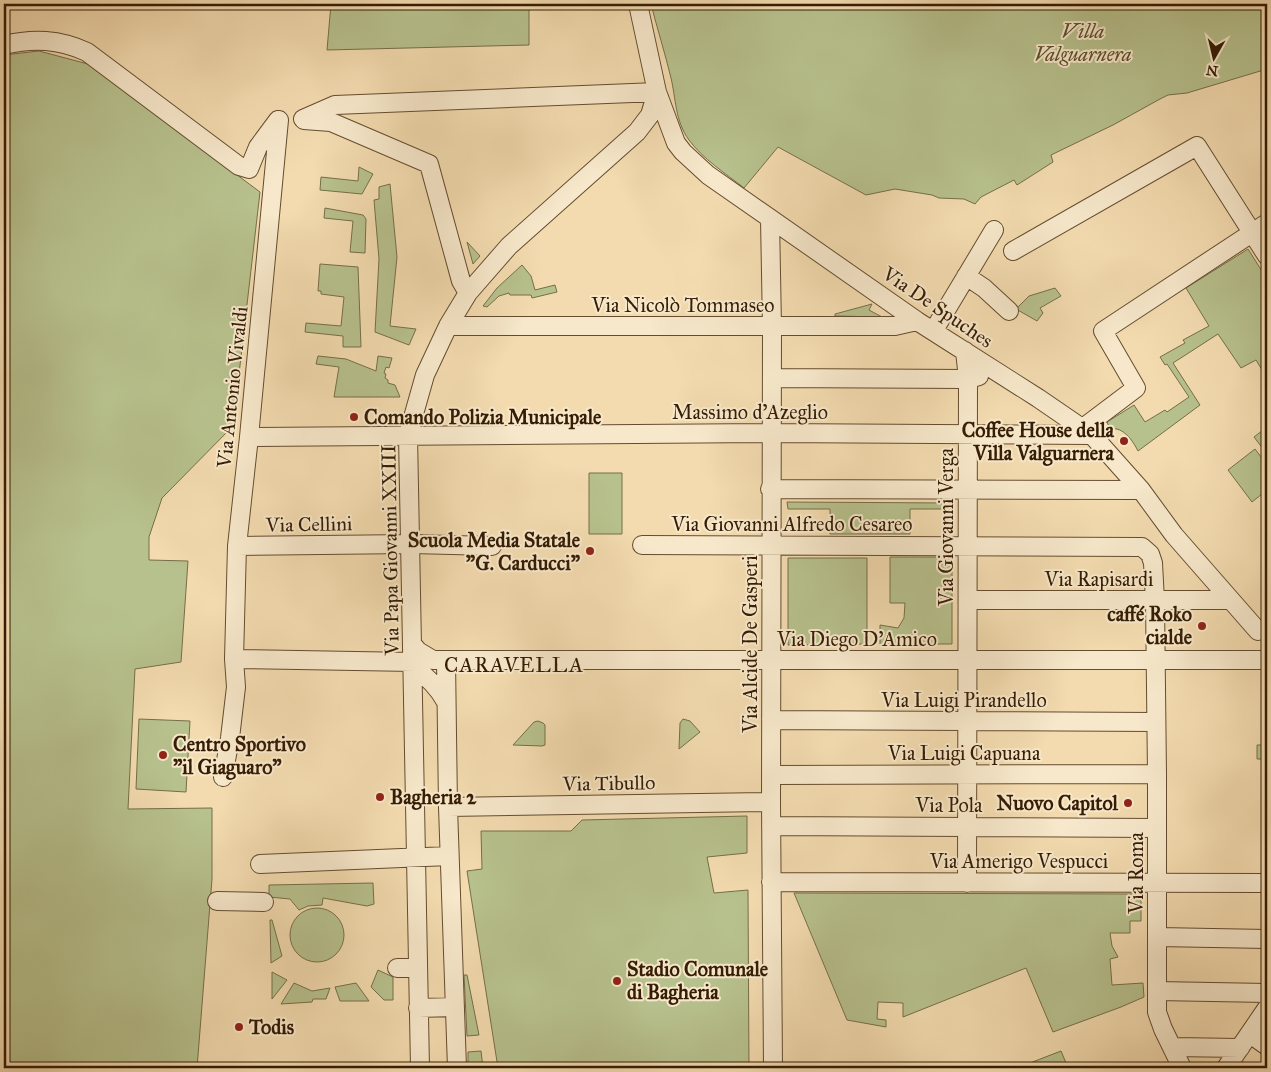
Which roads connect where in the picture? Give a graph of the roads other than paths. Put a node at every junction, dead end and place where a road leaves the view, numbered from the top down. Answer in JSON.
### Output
{"nodes":[{"id":1,"x":638,"y":4,"type":"edge"},
{"id":2,"x":4,"y":45,"type":"edge"},
{"id":3,"x":657,"y":92,"type":"junction"},
{"id":4,"x":303,"y":119,"type":"junction"},
{"id":5,"x":279,"y":120,"type":"junction"},
{"id":6,"x":637,"y":132,"type":"junction"},
{"id":7,"x":676,"y":143,"type":"junction"},
{"id":8,"x":770,"y":219,"type":"junction"},
{"id":9,"x":1260,"y":228,"type":"edge"},
{"id":10,"x":994,"y":230,"type":"dead end"},
{"id":11,"x":1013,"y":251,"type":"dead end"},
{"id":12,"x":1267,"y":256,"type":"edge"},
{"id":13,"x":966,"y":276,"type":"junction"},
{"id":14,"x":468,"y":293,"type":"junction"},
{"id":15,"x":1009,"y":311,"type":"dead end"},
{"id":16,"x":917,"y":321,"type":"junction"},
{"id":17,"x":448,"y":326,"type":"junction"},
{"id":18,"x":772,"y":327,"type":"junction"},
{"id":19,"x":934,"y":330,"type":"junction"},
{"id":20,"x":965,"y":351,"type":"junction"},
{"id":21,"x":996,"y":371,"type":"junction"},
{"id":22,"x":772,"y":378,"type":"junction"},
{"id":23,"x":968,"y":379,"type":"junction"},
{"id":24,"x":1088,"y":432,"type":"junction"},
{"id":25,"x":771,"y":433,"type":"junction"},
{"id":26,"x":968,"y":433,"type":"junction"},
{"id":27,"x":408,"y":435,"type":"junction"},
{"id":28,"x":249,"y":437,"type":"junction"},
{"id":29,"x":770,"y":489,"type":"junction"},
{"id":30,"x":968,"y":489,"type":"junction"},
{"id":31,"x":1141,"y":490,"type":"junction"},
{"id":32,"x":411,"y":544,"type":"junction"},
{"id":33,"x":642,"y":545,"type":"dead end"},
{"id":34,"x":771,"y":545,"type":"junction"},
{"id":35,"x":237,"y":546,"type":"junction"},
{"id":36,"x":492,"y":546,"type":"dead end"},
{"id":37,"x":968,"y":546,"type":"junction"},
{"id":38,"x":1150,"y":554,"type":"joint"},
{"id":39,"x":968,"y":600,"type":"junction"},
{"id":40,"x":1155,"y":600,"type":"junction"},
{"id":41,"x":1230,"y":600,"type":"junction"},
{"id":42,"x":1263,"y":627,"type":"edge"},
{"id":43,"x":413,"y":658,"type":"junction"},
{"id":44,"x":234,"y":659,"type":"junction"},
{"id":45,"x":446,"y":660,"type":"junction"},
{"id":46,"x":771,"y":660,"type":"junction"},
{"id":47,"x":967,"y":660,"type":"junction"},
{"id":48,"x":1247,"y":660,"type":"junction"},
{"id":49,"x":1267,"y":660,"type":"edge"},
{"id":50,"x":1155,"y":661,"type":"junction"},
{"id":51,"x":446,"y":702,"type":"junction"},
{"id":52,"x":771,"y":720,"type":"junction"},
{"id":53,"x":967,"y":721,"type":"junction"},
{"id":54,"x":1156,"y":722,"type":"junction"},
{"id":55,"x":967,"y":774,"type":"junction"},
{"id":56,"x":1157,"y":774,"type":"junction"},
{"id":57,"x":771,"y":775,"type":"junction"},
{"id":58,"x":223,"y":777,"type":"dead end"},
{"id":59,"x":771,"y":802,"type":"junction"},
{"id":60,"x":448,"y":807,"type":"junction"},
{"id":61,"x":771,"y":826,"type":"junction"},
{"id":62,"x":967,"y":826,"type":"junction"},
{"id":63,"x":1157,"y":828,"type":"junction"},
{"id":64,"x":449,"y":856,"type":"junction"},
{"id":65,"x":417,"y":857,"type":"junction"},
{"id":66,"x":260,"y":864,"type":"dead end"},
{"id":67,"x":771,"y":882,"type":"junction"},
{"id":68,"x":1158,"y":882,"type":"junction"},
{"id":69,"x":967,"y":883,"type":"junction"},
{"id":70,"x":1267,"y":883,"type":"edge"},
{"id":71,"x":217,"y":901,"type":"dead end"},
{"id":72,"x":264,"y":902,"type":"dead end"},
{"id":73,"x":1158,"y":937,"type":"junction"},
{"id":74,"x":1267,"y":939,"type":"edge"},
{"id":75,"x":397,"y":968,"type":"dead end"},
{"id":76,"x":418,"y":968,"type":"junction"},
{"id":77,"x":1157,"y":991,"type":"junction"},
{"id":78,"x":1267,"y":993,"type":"edge"},
{"id":79,"x":455,"y":1007,"type":"junction"},
{"id":80,"x":418,"y":1008,"type":"junction"},
{"id":81,"x":1267,"y":1008,"type":"edge"},
{"id":82,"x":1245,"y":1041,"type":"junction"},
{"id":83,"x":1267,"y":1046,"type":"edge"},
{"id":84,"x":1174,"y":1048,"type":"junction"},
{"id":85,"x":420,"y":1068,"type":"edge"},
{"id":86,"x":457,"y":1068,"type":"edge"},
{"id":87,"x":773,"y":1068,"type":"edge"},
{"id":88,"x":1182,"y":1068,"type":"edge"},
{"id":89,"x":1226,"y":1068,"type":"edge"}],
"edges":[{"from":1,"to":3,"type":"street","name":"Via De Spuches"},
{"from":2,"to":5,"type":"street"},
{"from":3,"to":4,"type":"street"},
{"from":3,"to":6,"type":"street","name":"Via Papa Giovanni XXIII"},
{"from":3,"to":7,"type":"street","name":"Via De Spuches"},
{"from":4,"to":5,"type":"street"},
{"from":4,"to":14,"type":"street"},
{"from":5,"to":28,"type":"street","name":"Via Antonio Vivaldi"},
{"from":6,"to":7,"type":"street"},
{"from":6,"to":14,"type":"street","name":"Via Papa Giovanni XXIII"},
{"from":7,"to":8,"type":"street","name":"Via De Spuches"},
{"from":8,"to":16,"type":"street","name":"Via De Spuches"},
{"from":8,"to":18,"type":"street","name":"Via Alcide De Gasperi"},
{"from":9,"to":11,"type":"street"},
{"from":9,"to":12,"type":"street"},
{"from":9,"to":24,"type":"street"},
{"from":10,"to":13,"type":"street"},
{"from":13,"to":15,"type":"street"},
{"from":13,"to":19,"type":"street"},
{"from":14,"to":17,"type":"street","name":"Via Papa Giovanni XXIII"},
{"from":16,"to":18,"type":"street","name":"Via Nicolò Tommaseo"},
{"from":16,"to":19,"type":"street","name":"Via De Spuches"},
{"from":17,"to":18,"type":"street","name":"Via Nicolò Tommaseo"},
{"from":17,"to":27,"type":"street","name":"Via Papa Giovanni XXIII"},
{"from":18,"to":22,"type":"street","name":"Via Alcide De Gasperi"},
{"from":19,"to":20,"type":"street","name":"Via De Spuches"},
{"from":20,"to":21,"type":"street","name":"Via De Spuches"},
{"from":20,"to":23,"type":"street","name":"Via Giovanni Verga"},
{"from":21,"to":23,"type":"street"},
{"from":21,"to":24,"type":"street","name":"Via De Spuches"},
{"from":22,"to":23,"type":"street"},
{"from":22,"to":25,"type":"street","name":"Via Alcide De Gasperi"},
{"from":23,"to":26,"type":"street","name":"Via Giovanni Verga"},
{"from":24,"to":26,"type":"street","name":"Massimo d'Azeglio"},
{"from":24,"to":31,"type":"street","name":"Via De Spuches"},
{"from":25,"to":26,"type":"street","name":"Massimo d'Azeglio"},
{"from":25,"to":27,"type":"street","name":"Massimo d'Azeglio"},
{"from":25,"to":29,"type":"street","name":"Via Alcide De Gasperi"},
{"from":26,"to":30,"type":"street","name":"Via Giovanni Verga"},
{"from":27,"to":28,"type":"street","name":"Massimo d'Azeglio"},
{"from":27,"to":32,"type":"street","name":"Via Papa Giovanni XXIII"},
{"from":28,"to":35,"type":"street","name":"Via Antonio Vivaldi"},
{"from":29,"to":30,"type":"street"},
{"from":29,"to":34,"type":"street","name":"Via Alcide De Gasperi"},
{"from":30,"to":31,"type":"street"},
{"from":30,"to":37,"type":"street","name":"Via Giovanni Verga"},
{"from":31,"to":41,"type":"street","name":"Via De Spuches"},
{"from":32,"to":35,"type":"street","name":"Via Cellini"},
{"from":32,"to":36,"type":"street"},
{"from":32,"to":43,"type":"street","name":"Via Papa Giovanni XXIII"},
{"from":33,"to":34,"type":"street","name":"Via Giovanni Alfredo Cesareo"},
{"from":34,"to":37,"type":"street","name":"Via Giovanni Alfredo Cesareo"},
{"from":34,"to":46,"type":"street","name":"Via Alcide De Gasperi"},
{"from":35,"to":44,"type":"street","name":"Via Antonio Vivaldi"},
{"from":37,"to":38,"type":"street","name":"Via Giovanni Alfredo Cesareo"},
{"from":37,"to":39,"type":"street","name":"Via Giovanni Verga"},
{"from":38,"to":40,"type":"street","name":"Via Roma"},
{"from":39,"to":40,"type":"street","name":"Via Rapisardi"},
{"from":39,"to":47,"type":"street","name":"Via Giovanni Verga"},
{"from":40,"to":41,"type":"street","name":"Via Rapisardi"},
{"from":40,"to":50,"type":"street","name":"Via Roma"},
{"from":41,"to":42,"type":"street","name":"Via De Spuches"},
{"from":42,"to":48,"type":"street"},
{"from":43,"to":44,"type":"street"},
{"from":43,"to":45,"type":"street","name":"Via Diego D'Amico"},
{"from":43,"to":51,"type":"street"},
{"from":43,"to":65,"type":"street","name":"Via Papa Giovanni XXIII"},
{"from":44,"to":58,"type":"street","name":"Via Antonio Vivaldi"},
{"from":45,"to":46,"type":"street","name":"Via Diego D'Amico"},
{"from":45,"to":51,"type":"street"},
{"from":46,"to":47,"type":"street","name":"Via Diego D'Amico"},
{"from":46,"to":52,"type":"street","name":"Via Alcide De Gasperi"},
{"from":47,"to":50,"type":"street","name":"Via Diego D'Amico"},
{"from":47,"to":53,"type":"street","name":"Via Giovanni Verga"},
{"from":48,"to":49,"type":"street","name":"Via Diego D'Amico"},
{"from":48,"to":50,"type":"street","name":"Via Diego D'Amico"},
{"from":50,"to":54,"type":"street","name":"Via Roma"},
{"from":51,"to":60,"type":"street"},
{"from":52,"to":53,"type":"street","name":"Via Luigi Pirandello"},
{"from":52,"to":57,"type":"street","name":"Via Alcide De Gasperi"},
{"from":53,"to":54,"type":"street","name":"Via Luigi Pirandello"},
{"from":53,"to":55,"type":"street","name":"Via Giovanni Verga"},
{"from":54,"to":56,"type":"street","name":"Via Roma"},
{"from":55,"to":56,"type":"street","name":"Via Luigi Capuana"},
{"from":55,"to":57,"type":"street","name":"Via Luigi Capuana"},
{"from":55,"to":62,"type":"street","name":"Via Giovanni Verga"},
{"from":56,"to":63,"type":"street","name":"Via Roma"},
{"from":57,"to":59,"type":"street","name":"Via Alcide De Gasperi"},
{"from":59,"to":60,"type":"street","name":"Via Tibullo"},
{"from":59,"to":61,"type":"street","name":"Via Alcide De Gasperi"},
{"from":60,"to":64,"type":"street"},
{"from":61,"to":62,"type":"street","name":"Via Pola"},
{"from":61,"to":67,"type":"street","name":"Via Alcide De Gasperi"},
{"from":62,"to":63,"type":"street","name":"Via Pola"},
{"from":62,"to":69,"type":"street","name":"Via Giovanni Verga"},
{"from":63,"to":68,"type":"street","name":"Via Roma"},
{"from":64,"to":65,"type":"street"},
{"from":64,"to":79,"type":"street"},
{"from":65,"to":66,"type":"street"},
{"from":65,"to":76,"type":"street","name":"Via Papa Giovanni XXIII"},
{"from":67,"to":69,"type":"street","name":"Via Amerigo Vespucci"},
{"from":67,"to":87,"type":"street","name":"Via Alcide De Gasperi"},
{"from":68,"to":69,"type":"street","name":"Via Amerigo Vespucci"},
{"from":68,"to":70,"type":"street","name":"Via Amerigo Vespucci"},
{"from":68,"to":73,"type":"street","name":"Via Roma"},
{"from":71,"to":72,"type":"street"},
{"from":73,"to":74,"type":"street"},
{"from":73,"to":77,"type":"street","name":"Via Roma"},
{"from":75,"to":76,"type":"street"},
{"from":76,"to":80,"type":"street","name":"Via Papa Giovanni XXIII"},
{"from":77,"to":78,"type":"street"},
{"from":77,"to":84,"type":"street","name":"Via Roma"},
{"from":79,"to":80,"type":"street"},
{"from":79,"to":86,"type":"street"},
{"from":80,"to":85,"type":"street","name":"Via Papa Giovanni XXIII"},
{"from":81,"to":82,"type":"street"},
{"from":82,"to":83,"type":"street"},
{"from":82,"to":84,"type":"street"},
{"from":82,"to":89,"type":"street"},
{"from":84,"to":88,"type":"street","name":"Via Roma"}]}
